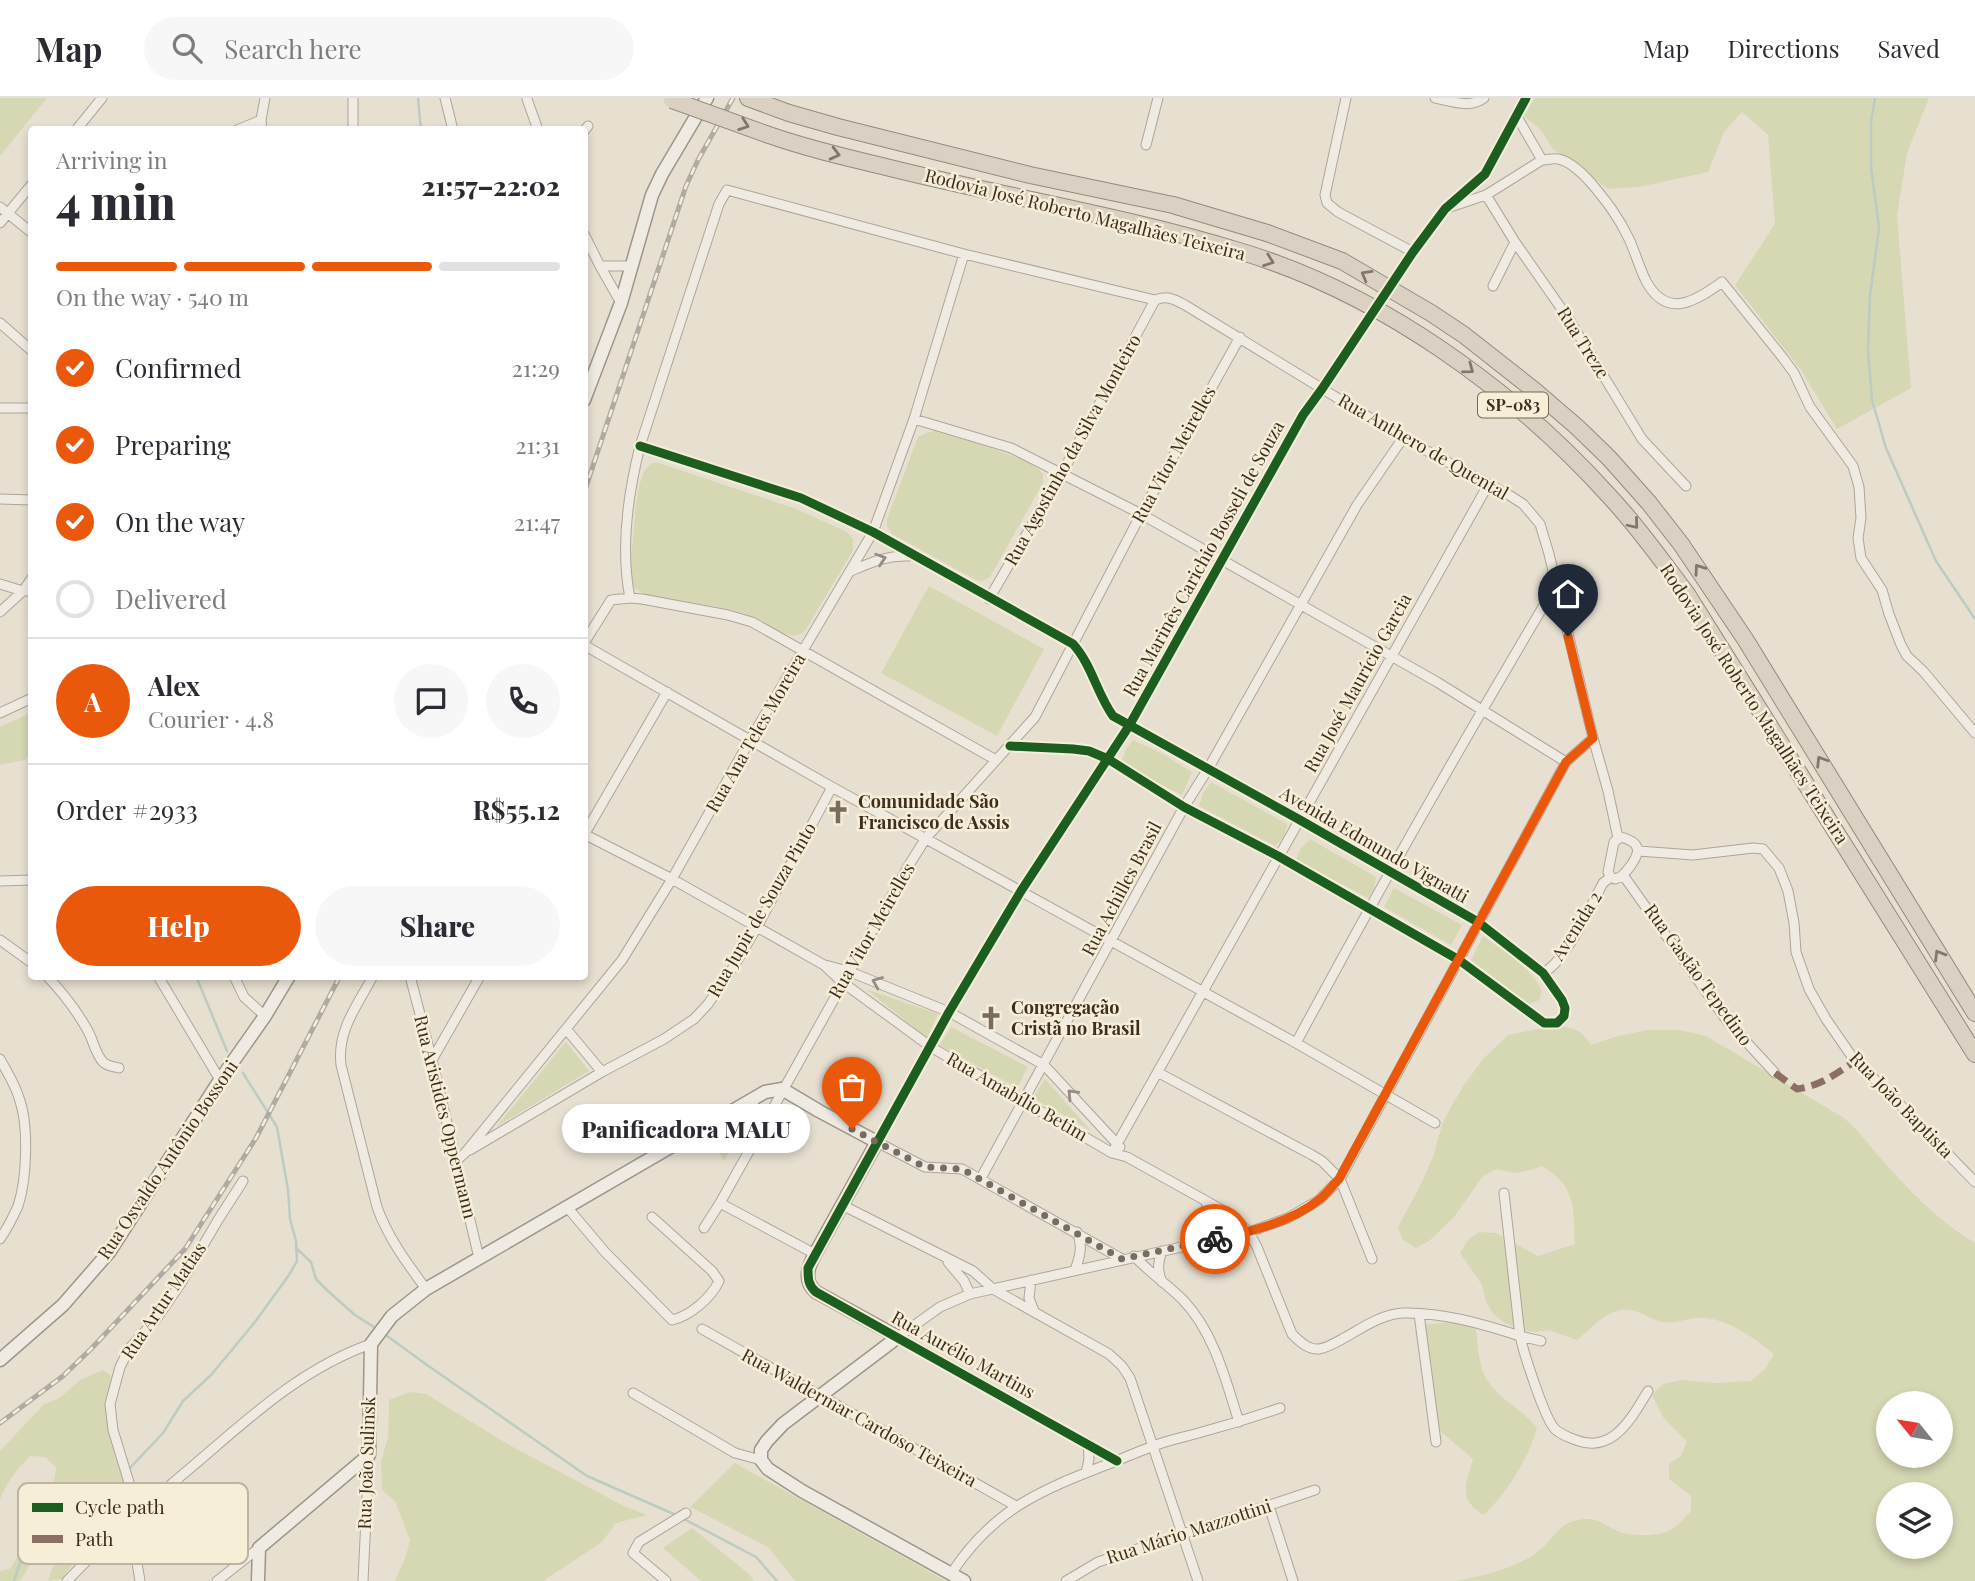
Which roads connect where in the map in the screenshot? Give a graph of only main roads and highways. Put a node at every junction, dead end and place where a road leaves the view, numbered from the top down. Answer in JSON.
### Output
{"nodes":[{"id":1,"x":748,"y":98,"type":"edge"},
{"id":2,"x":670,"y":99,"type":"edge"},
{"id":3,"x":1975,"y":1013,"type":"edge"},
{"id":4,"x":1975,"y":1054,"type":"edge"}],
"edges":[{"from":3,"to":1,"type":"highway","name":"Rodovia José Roberto Magalhães Teixeira","number":"SP-083","one_way":true},
{"from":2,"to":4,"type":"highway","name":"Rodovia José Roberto Magalhães Teixeira","number":"SP-083","one_way":true,"bridge":true}]}
